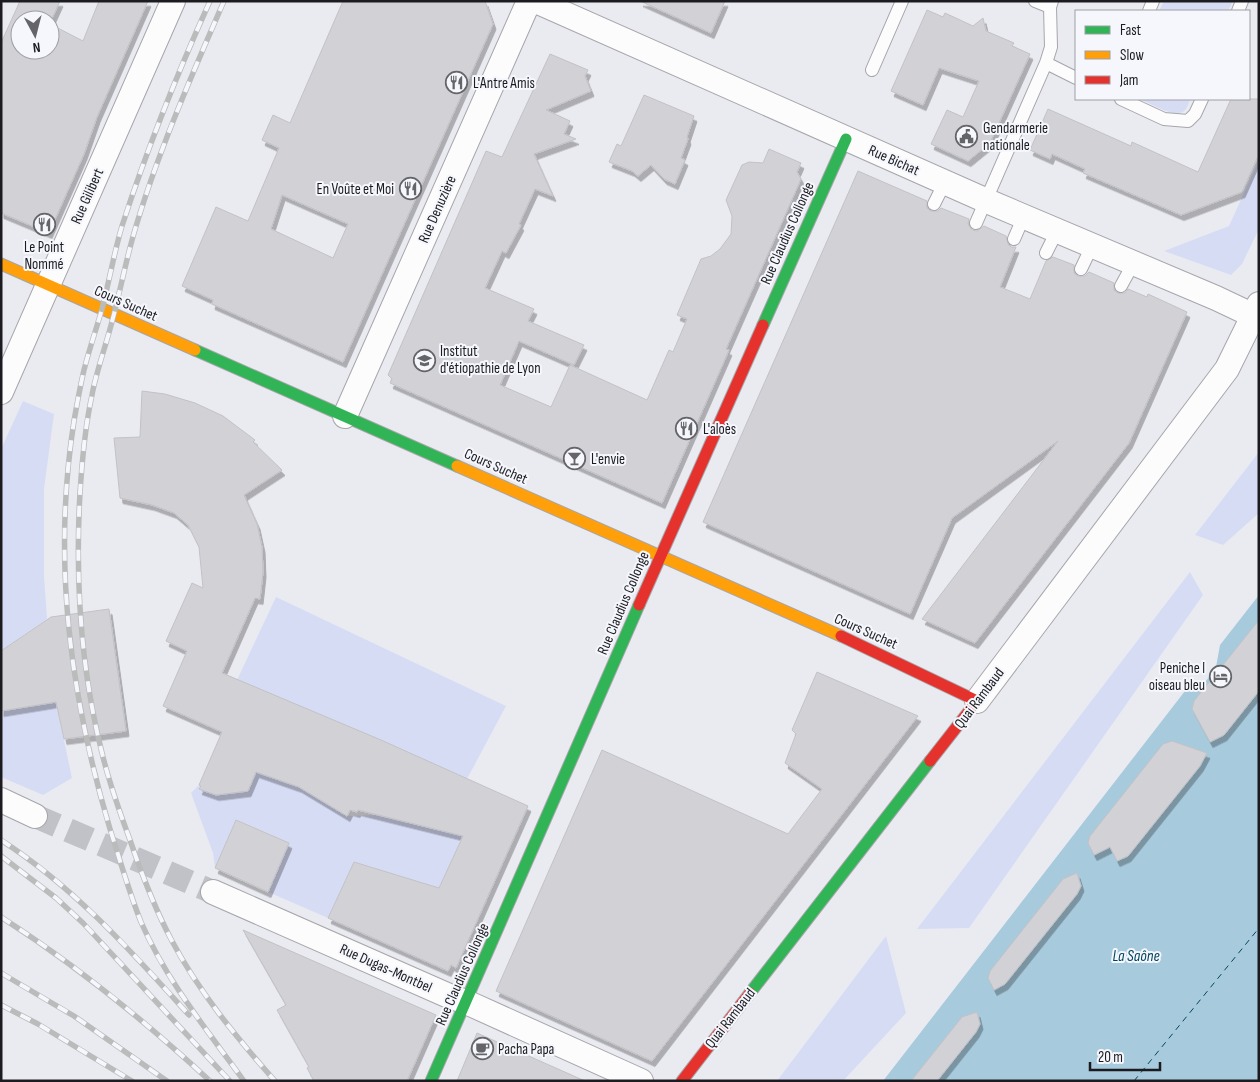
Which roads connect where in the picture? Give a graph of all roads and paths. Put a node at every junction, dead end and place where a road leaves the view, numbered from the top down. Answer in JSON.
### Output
{"nodes":[{"id":1,"x":173,"y":1,"type":"edge"},
{"id":2,"x":529,"y":1,"type":"edge"},
{"id":3,"x":536,"y":1,"type":"edge"},
{"id":4,"x":902,"y":1,"type":"edge"},
{"id":5,"x":1035,"y":1,"type":"edge"},
{"id":6,"x":1051,"y":4,"type":"edge"},
{"id":7,"x":1046,"y":64,"type":"junction"},
{"id":8,"x":872,"y":70,"type":"dead end"},
{"id":9,"x":1075,"y":78,"type":"edge"},
{"id":10,"x":1122,"y":100,"type":"edge"},
{"id":11,"x":1202,"y":100,"type":"edge"},
{"id":12,"x":846,"y":139,"type":"junction"},
{"id":13,"x":945,"y":182,"type":"junction"},
{"id":14,"x":987,"y":201,"type":"junction"},
{"id":15,"x":934,"y":204,"type":"dead end"},
{"id":16,"x":1024,"y":216,"type":"junction"},
{"id":17,"x":976,"y":223,"type":"dead end"},
{"id":18,"x":1057,"y":231,"type":"junction"},
{"id":19,"x":1014,"y":239,"type":"dead end"},
{"id":20,"x":1092,"y":246,"type":"junction"},
{"id":21,"x":1046,"y":254,"type":"dead end"},
{"id":22,"x":1,"y":264,"type":"edge"},
{"id":23,"x":1133,"y":264,"type":"junction"},
{"id":24,"x":1081,"y":268,"type":"dead end"},
{"id":25,"x":48,"y":285,"type":"junction"},
{"id":26,"x":1122,"y":286,"type":"dead end"},
{"id":27,"x":1257,"y":312,"type":"edge"},
{"id":28,"x":1,"y":392,"type":"edge"},
{"id":29,"x":346,"y":416,"type":"junction"},
{"id":30,"x":660,"y":555,"type":"junction"},
{"id":31,"x":977,"y":701,"type":"junction"},
{"id":32,"x":1,"y":800,"type":"edge"},
{"id":33,"x":36,"y":816,"type":"tunnel mouth"},
{"id":34,"x":213,"y":892,"type":"tunnel mouth"},
{"id":35,"x":466,"y":1002,"type":"junction"},
{"id":36,"x":431,"y":1081,"type":"edge"},
{"id":37,"x":641,"y":1081,"type":"edge"},
{"id":38,"x":682,"y":1081,"type":"edge"}],
"edges":[{"from":1,"to":25,"type":"street","name":"Rue Gilibert"},
{"from":2,"to":29,"type":"street","name":"Rue Denuzière"},
{"from":3,"to":12,"type":"street","name":"Rue Bichat"},
{"from":4,"to":8,"type":"lane"},
{"from":5,"to":6,"type":"lane"},
{"from":6,"to":7,"type":"lane"},
{"from":7,"to":9,"type":"lane"},
{"from":7,"to":14,"type":"lane"},
{"from":10,"to":11,"type":"lane"},
{"from":12,"to":13,"type":"street","name":"Rue Bichat"},
{"from":12,"to":30,"type":"street","name":"Rue Claudius Collonge"},
{"from":13,"to":14,"type":"street","name":"Rue Bichat"},
{"from":13,"to":15,"type":"lane"},
{"from":14,"to":16,"type":"street","name":"Rue Bichat"},
{"from":14,"to":17,"type":"lane"},
{"from":16,"to":18,"type":"street","name":"Rue Bichat"},
{"from":16,"to":19,"type":"lane"},
{"from":18,"to":20,"type":"street","name":"Rue Bichat"},
{"from":18,"to":21,"type":"lane"},
{"from":20,"to":23,"type":"street","name":"Rue Bichat"},
{"from":20,"to":24,"type":"lane"},
{"from":22,"to":25,"type":"street","name":"Cours Suchet"},
{"from":23,"to":26,"type":"lane"},
{"from":23,"to":27,"type":"street","name":"Rue Bichat"},
{"from":25,"to":28,"type":"street","name":"Rue Gilibert"},
{"from":25,"to":29,"type":"street","name":"Cours Suchet"},
{"from":27,"to":31,"type":"street","name":"Quai Rambaud"},
{"from":29,"to":30,"type":"street","name":"Cours Suchet"},
{"from":30,"to":31,"type":"street","name":"Cours Suchet"},
{"from":30,"to":35,"type":"street","name":"Rue Claudius Collonge"},
{"from":31,"to":38,"type":"street","name":"Quai Rambaud"},
{"from":32,"to":33,"type":"street"},
{"from":34,"to":35,"type":"street","name":"Rue Dugas-Montbel"},
{"from":35,"to":36,"type":"street","name":"Rue Claudius Collonge"},
{"from":35,"to":37,"type":"street","name":"Rue Dugas-Montbel"}]}
